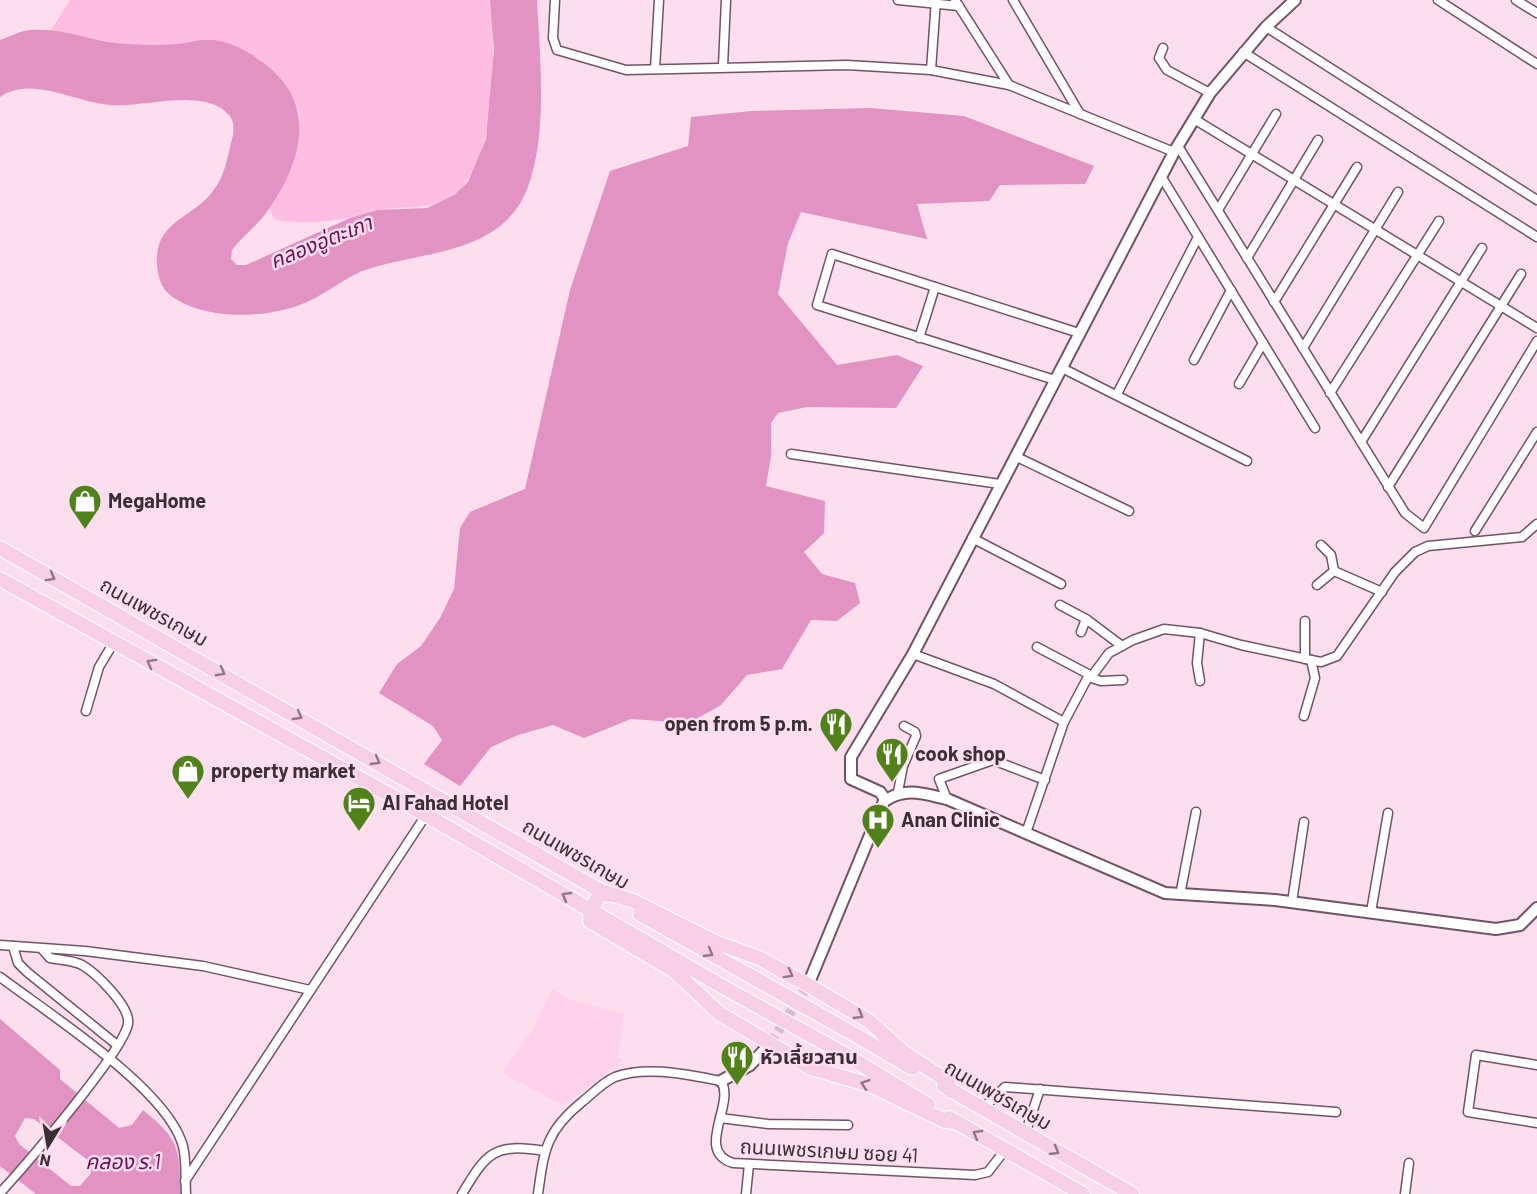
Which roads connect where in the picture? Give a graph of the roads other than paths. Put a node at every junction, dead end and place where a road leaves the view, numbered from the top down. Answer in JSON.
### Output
{"nodes":[{"id":1,"x":555,"y":0,"type":"edge"},
{"id":2,"x":659,"y":0,"type":"edge"},
{"id":3,"x":726,"y":0,"type":"edge"},
{"id":4,"x":897,"y":0,"type":"edge"},
{"id":5,"x":1013,"y":0,"type":"edge"},
{"id":6,"x":1295,"y":0,"type":"edge"},
{"id":7,"x":1438,"y":0,"type":"edge"},
{"id":8,"x":1516,"y":0,"type":"edge"},
{"id":9,"x":936,"y":2,"type":"edge"},
{"id":10,"x":957,"y":3,"type":"edge"},
{"id":11,"x":1537,"y":14,"type":"edge"},
{"id":12,"x":1266,"y":27,"type":"junction"},
{"id":13,"x":1163,"y":48,"type":"dead end"},
{"id":14,"x":1244,"y":52,"type":"junction"},
{"id":15,"x":1537,"y":64,"type":"edge"},
{"id":16,"x":723,"y":66,"type":"junction"},
{"id":17,"x":655,"y":69,"type":"junction"},
{"id":18,"x":931,"y":70,"type":"junction"},
{"id":19,"x":1009,"y":85,"type":"junction"},
{"id":20,"x":1210,"y":93,"type":"junction"},
{"id":21,"x":1080,"y":114,"type":"junction"},
{"id":22,"x":1276,"y":114,"type":"dead end"},
{"id":23,"x":1194,"y":119,"type":"junction"},
{"id":24,"x":1318,"y":140,"type":"dead end"},
{"id":25,"x":1176,"y":149,"type":"junction"},
{"id":26,"x":1252,"y":153,"type":"junction"},
{"id":27,"x":1357,"y":167,"type":"dead end"},
{"id":28,"x":1161,"y":176,"type":"junction"},
{"id":29,"x":1296,"y":180,"type":"junction"},
{"id":30,"x":1398,"y":192,"type":"dead end"},
{"id":31,"x":1537,"y":200,"type":"edge"},
{"id":32,"x":1334,"y":203,"type":"junction"},
{"id":33,"x":1218,"y":210,"type":"junction"},
{"id":34,"x":1439,"y":221,"type":"dead end"},
{"id":35,"x":1376,"y":229,"type":"junction"},
{"id":36,"x":1198,"y":237,"type":"junction"},
{"id":37,"x":1537,"y":237,"type":"edge"},
{"id":38,"x":1482,"y":248,"type":"dead end"},
{"id":39,"x":1418,"y":255,"type":"junction"},
{"id":40,"x":1247,"y":258,"type":"junction"},
{"id":41,"x":1521,"y":274,"type":"dead end"},
{"id":42,"x":1461,"y":281,"type":"junction"},
{"id":43,"x":935,"y":287,"type":"junction"},
{"id":44,"x":1231,"y":290,"type":"junction"},
{"id":45,"x":1274,"y":302,"type":"junction"},
{"id":46,"x":1502,"y":306,"type":"junction"},
{"id":47,"x":1537,"y":328,"type":"edge"},
{"id":48,"x":1079,"y":333,"type":"junction"},
{"id":49,"x":919,"y":338,"type":"junction"},
{"id":50,"x":1537,"y":341,"type":"edge"},
{"id":51,"x":1263,"y":343,"type":"junction"},
{"id":52,"x":1303,"y":348,"type":"junction"},
{"id":53,"x":1194,"y":360,"type":"dead end"},
{"id":54,"x":1062,"y":368,"type":"junction"},
{"id":55,"x":1054,"y":380,"type":"junction"},
{"id":56,"x":1239,"y":384,"type":"dead end"},
{"id":57,"x":1330,"y":393,"type":"junction"},
{"id":58,"x":1117,"y":394,"type":"junction"},
{"id":59,"x":1315,"y":428,"type":"dead end"},
{"id":60,"x":1537,"y":432,"type":"edge"},
{"id":61,"x":1361,"y":442,"type":"junction"},
{"id":62,"x":791,"y":454,"type":"dead end"},
{"id":63,"x":1015,"y":456,"type":"junction"},
{"id":64,"x":1247,"y":461,"type":"dead end"},
{"id":65,"x":1000,"y":484,"type":"junction"},
{"id":66,"x":1388,"y":487,"type":"junction"},
{"id":67,"x":1129,"y":511,"type":"dead end"},
{"id":68,"x":1537,"y":524,"type":"edge"},
{"id":69,"x":1475,"y":531,"type":"dead end"},
{"id":70,"x":972,"y":538,"type":"junction"},
{"id":71,"x":1321,"y":546,"type":"dead end"},
{"id":72,"x":0,"y":548,"type":"edge"},
{"id":73,"x":1334,"y":571,"type":"junction"},
{"id":74,"x":0,"y":579,"type":"edge"},
{"id":75,"x":1061,"y":584,"type":"dead end"},
{"id":76,"x":1317,"y":585,"type":"dead end"},
{"id":77,"x":1382,"y":592,"type":"junction"},
{"id":78,"x":1060,"y":605,"type":"dead end"},
{"id":79,"x":1086,"y":619,"type":"junction"},
{"id":80,"x":1305,"y":621,"type":"dead end"},
{"id":81,"x":1081,"y":632,"type":"dead end"},
{"id":82,"x":1200,"y":633,"type":"junction"},
{"id":83,"x":114,"y":642,"type":"junction"},
{"id":84,"x":1122,"y":646,"type":"junction"},
{"id":85,"x":1037,"y":647,"type":"dead end"},
{"id":86,"x":913,"y":654,"type":"junction"},
{"id":87,"x":1308,"y":660,"type":"junction"},
{"id":88,"x":1090,"y":676,"type":"junction"},
{"id":89,"x":1123,"y":680,"type":"dead end"},
{"id":90,"x":1200,"y":681,"type":"dead end"},
{"id":91,"x":86,"y":711,"type":"dead end"},
{"id":92,"x":1304,"y":716,"type":"dead end"},
{"id":93,"x":1064,"y":722,"type":"junction"},
{"id":94,"x":904,"y":726,"type":"dead end"},
{"id":95,"x":1045,"y":780,"type":"junction"},
{"id":96,"x":898,"y":792,"type":"junction"},
{"id":97,"x":947,"y":799,"type":"junction"},
{"id":98,"x":886,"y":800,"type":"dead end"},
{"id":99,"x":1196,"y":812,"type":"dead end"},
{"id":100,"x":1388,"y":813,"type":"dead end"},
{"id":101,"x":426,"y":815,"type":"junction"},
{"id":102,"x":1304,"y":822,"type":"dead end"},
{"id":103,"x":1026,"y":833,"type":"junction"},
{"id":104,"x":601,"y":891,"type":"junction"},
{"id":105,"x":1180,"y":895,"type":"junction"},
{"id":106,"x":1292,"y":902,"type":"junction"},
{"id":107,"x":1537,"y":908,"type":"edge"},
{"id":108,"x":591,"y":911,"type":"junction"},
{"id":109,"x":1371,"y":912,"type":"junction"},
{"id":110,"x":0,"y":945,"type":"edge"},
{"id":111,"x":14,"y":946,"type":"junction"},
{"id":112,"x":42,"y":949,"type":"junction"},
{"id":113,"x":0,"y":978,"type":"edge"},
{"id":114,"x":808,"y":985,"type":"junction"},
{"id":115,"x":310,"y":990,"type":"junction"},
{"id":116,"x":770,"y":1044,"type":"junction"},
{"id":117,"x":117,"y":1045,"type":"junction"},
{"id":118,"x":108,"y":1059,"type":"junction"},
{"id":119,"x":1537,"y":1065,"type":"edge"},
{"id":120,"x":721,"y":1081,"type":"junction"},
{"id":121,"x":1040,"y":1089,"type":"junction"},
{"id":122,"x":951,"y":1091,"type":"junction"},
{"id":123,"x":982,"y":1108,"type":"junction"},
{"id":124,"x":1336,"y":1112,"type":"dead end"},
{"id":125,"x":720,"y":1118,"type":"junction"},
{"id":126,"x":957,"y":1122,"type":"junction"},
{"id":127,"x":1537,"y":1123,"type":"edge"},
{"id":128,"x":848,"y":1125,"type":"dead end"},
{"id":129,"x":1025,"y":1134,"type":"junction"},
{"id":130,"x":1005,"y":1150,"type":"junction"},
{"id":131,"x":545,"y":1151,"type":"junction"},
{"id":132,"x":1409,"y":1163,"type":"dead end"},
{"id":133,"x":749,"y":1164,"type":"junction"},
{"id":134,"x":185,"y":1181,"type":"junction"},
{"id":135,"x":0,"y":1193,"type":"edge"},
{"id":136,"x":186,"y":1194,"type":"edge"},
{"id":137,"x":462,"y":1194,"type":"edge"},
{"id":138,"x":538,"y":1194,"type":"edge"},
{"id":139,"x":746,"y":1194,"type":"edge"},
{"id":140,"x":1083,"y":1194,"type":"edge"},
{"id":141,"x":1132,"y":1194,"type":"edge"},
{"id":142,"x":1405,"y":1194,"type":"edge"}],
"edges":[{"from":1,"to":17,"type":"street"},
{"from":2,"to":17,"type":"street"},
{"from":3,"to":16,"type":"street"},
{"from":4,"to":9,"type":"street"},
{"from":5,"to":21,"type":"street"},
{"from":6,"to":12,"type":"street"},
{"from":7,"to":15,"type":"street"},
{"from":8,"to":11,"type":"street"},
{"from":9,"to":10,"type":"street"},
{"from":9,"to":18,"type":"street"},
{"from":10,"to":19,"type":"street"},
{"from":12,"to":14,"type":"street"},
{"from":12,"to":31,"type":"street"},
{"from":13,"to":20,"type":"street"},
{"from":14,"to":20,"type":"street"},
{"from":14,"to":37,"type":"street"},
{"from":16,"to":17,"type":"street"},
{"from":16,"to":18,"type":"street"},
{"from":18,"to":19,"type":"street"},
{"from":19,"to":21,"type":"street"},
{"from":20,"to":23,"type":"street"},
{"from":21,"to":25,"type":"street"},
{"from":22,"to":26,"type":"street"},
{"from":23,"to":25,"type":"street"},
{"from":23,"to":26,"type":"street"},
{"from":24,"to":29,"type":"street"},
{"from":25,"to":28,"type":"street"},
{"from":25,"to":33,"type":"street"},
{"from":26,"to":29,"type":"street"},
{"from":26,"to":33,"type":"street"},
{"from":27,"to":32,"type":"street"},
{"from":28,"to":36,"type":"street"},
{"from":28,"to":48,"type":"street"},
{"from":29,"to":32,"type":"street"},
{"from":29,"to":40,"type":"street"},
{"from":30,"to":35,"type":"street"},
{"from":32,"to":35,"type":"street"},
{"from":32,"to":45,"type":"street"},
{"from":33,"to":40,"type":"street"},
{"from":34,"to":39,"type":"street"},
{"from":35,"to":39,"type":"street"},
{"from":35,"to":52,"type":"street"},
{"from":36,"to":44,"type":"street"},
{"from":36,"to":58,"type":"street"},
{"from":38,"to":42,"type":"street"},
{"from":39,"to":42,"type":"street"},
{"from":39,"to":57,"type":"street"},
{"from":40,"to":45,"type":"street"},
{"from":41,"to":46,"type":"street"},
{"from":42,"to":46,"type":"street"},
{"from":42,"to":61,"type":"street"},
{"from":43,"to":48,"type":"street"},
{"from":43,"to":49,"type":"street"},
{"from":43,"to":49,"type":"street"},
{"from":44,"to":51,"type":"street"},
{"from":44,"to":53,"type":"street"},
{"from":45,"to":52,"type":"street"},
{"from":46,"to":47,"type":"street"},
{"from":46,"to":66,"type":"street"},
{"from":48,"to":54,"type":"street"},
{"from":49,"to":55,"type":"street"},
{"from":50,"to":66,"type":"street"},
{"from":51,"to":56,"type":"street"},
{"from":51,"to":59,"type":"street"},
{"from":52,"to":57,"type":"street"},
{"from":54,"to":55,"type":"street"},
{"from":54,"to":58,"type":"street"},
{"from":55,"to":63,"type":"street"},
{"from":57,"to":61,"type":"street"},
{"from":58,"to":64,"type":"street"},
{"from":60,"to":69,"type":"street"},
{"from":61,"to":66,"type":"street"},
{"from":62,"to":65,"type":"street"},
{"from":63,"to":65,"type":"street"},
{"from":63,"to":67,"type":"street"},
{"from":65,"to":70,"type":"street"},
{"from":68,"to":77,"type":"street"},
{"from":70,"to":75,"type":"street"},
{"from":70,"to":86,"type":"street"},
{"from":71,"to":73,"type":"street"},
{"from":72,"to":104,"type":"highway","name":"ถนนเพชรเกษม","one_way":true},
{"from":73,"to":76,"type":"street"},
{"from":73,"to":77,"type":"street"},
{"from":74,"to":83,"type":"highway"},
{"from":77,"to":87,"type":"street"},
{"from":78,"to":79,"type":"street"},
{"from":79,"to":81,"type":"street"},
{"from":79,"to":84,"type":"street"},
{"from":80,"to":87,"type":"street"},
{"from":82,"to":84,"type":"street"},
{"from":82,"to":87,"type":"street"},
{"from":82,"to":90,"type":"street"},
{"from":83,"to":91,"type":"street"},
{"from":101,"to":83,"type":"highway","one_way":true},
{"from":84,"to":88,"type":"street"},
{"from":85,"to":88,"type":"street"},
{"from":86,"to":93,"type":"street"},
{"from":86,"to":114,"type":"street"},
{"from":87,"to":92,"type":"street"},
{"from":88,"to":89,"type":"street"},
{"from":88,"to":93,"type":"street"},
{"from":93,"to":95,"type":"street"},
{"from":94,"to":96,"type":"street"},
{"from":95,"to":97,"type":"street"},
{"from":95,"to":103,"type":"street"},
{"from":96,"to":97,"type":"street"},
{"from":96,"to":98,"type":"street"},
{"from":97,"to":103,"type":"street"},
{"from":99,"to":105,"type":"street"},
{"from":100,"to":109,"type":"street"},
{"from":108,"to":101,"type":"highway","one_way":true},
{"from":101,"to":115,"type":"street"},
{"from":102,"to":106,"type":"street"},
{"from":103,"to":105,"type":"street"},
{"from":104,"to":108,"type":"highway"},
{"from":104,"to":114,"type":"highway","one_way":true},
{"from":104,"to":122,"type":"highway","name":"ถนนเพชรเกษม","one_way":true,"bridge":true},
{"from":105,"to":106,"type":"street"},
{"from":106,"to":109,"type":"street"},
{"from":107,"to":109,"type":"street"},
{"from":108,"to":116,"type":"highway"},
{"from":108,"to":126,"type":"highway","bridge":true},
{"from":110,"to":111,"type":"street"},
{"from":111,"to":112,"type":"street"},
{"from":111,"to":117,"type":"street"},
{"from":112,"to":115,"type":"street"},
{"from":112,"to":117,"type":"street"},
{"from":113,"to":118,"type":"street"},
{"from":114,"to":122,"type":"highway","one_way":true},
{"from":115,"to":134,"type":"street"},
{"from":116,"to":120,"type":"street"},
{"from":126,"to":116,"type":"highway","one_way":true},
{"from":117,"to":118,"type":"street"},
{"from":118,"to":134,"type":"street"},
{"from":118,"to":135,"type":"street"},
{"from":119,"to":127,"type":"street"},
{"from":120,"to":125,"type":"street","name":"ถนนเพชรเกษม ซอย 41"},
{"from":120,"to":131,"type":"street"},
{"from":121,"to":123,"type":"street"},
{"from":121,"to":124,"type":"street"},
{"from":121,"to":129,"type":"street"},
{"from":122,"to":123,"type":"highway","name":"ถนนเพชรเกษม"},
{"from":123,"to":129,"type":"highway","name":"ถนนเพชรเกษม"},
{"from":125,"to":128,"type":"street"},
{"from":125,"to":133,"type":"street","name":"ถนนเพชรเกษม ซอย 41"},
{"from":130,"to":126,"type":"highway","one_way":true},
{"from":129,"to":141,"type":"highway","name":"ถนนเพชรเกษม","one_way":true},
{"from":130,"to":133,"type":"street","name":"ถนนเพชรเกษม ซอย 41"},
{"from":130,"to":140,"type":"highway"},
{"from":131,"to":137,"type":"street"},
{"from":131,"to":138,"type":"street"},
{"from":132,"to":142,"type":"street"},
{"from":133,"to":139,"type":"street"},
{"from":134,"to":136,"type":"street"}]}
